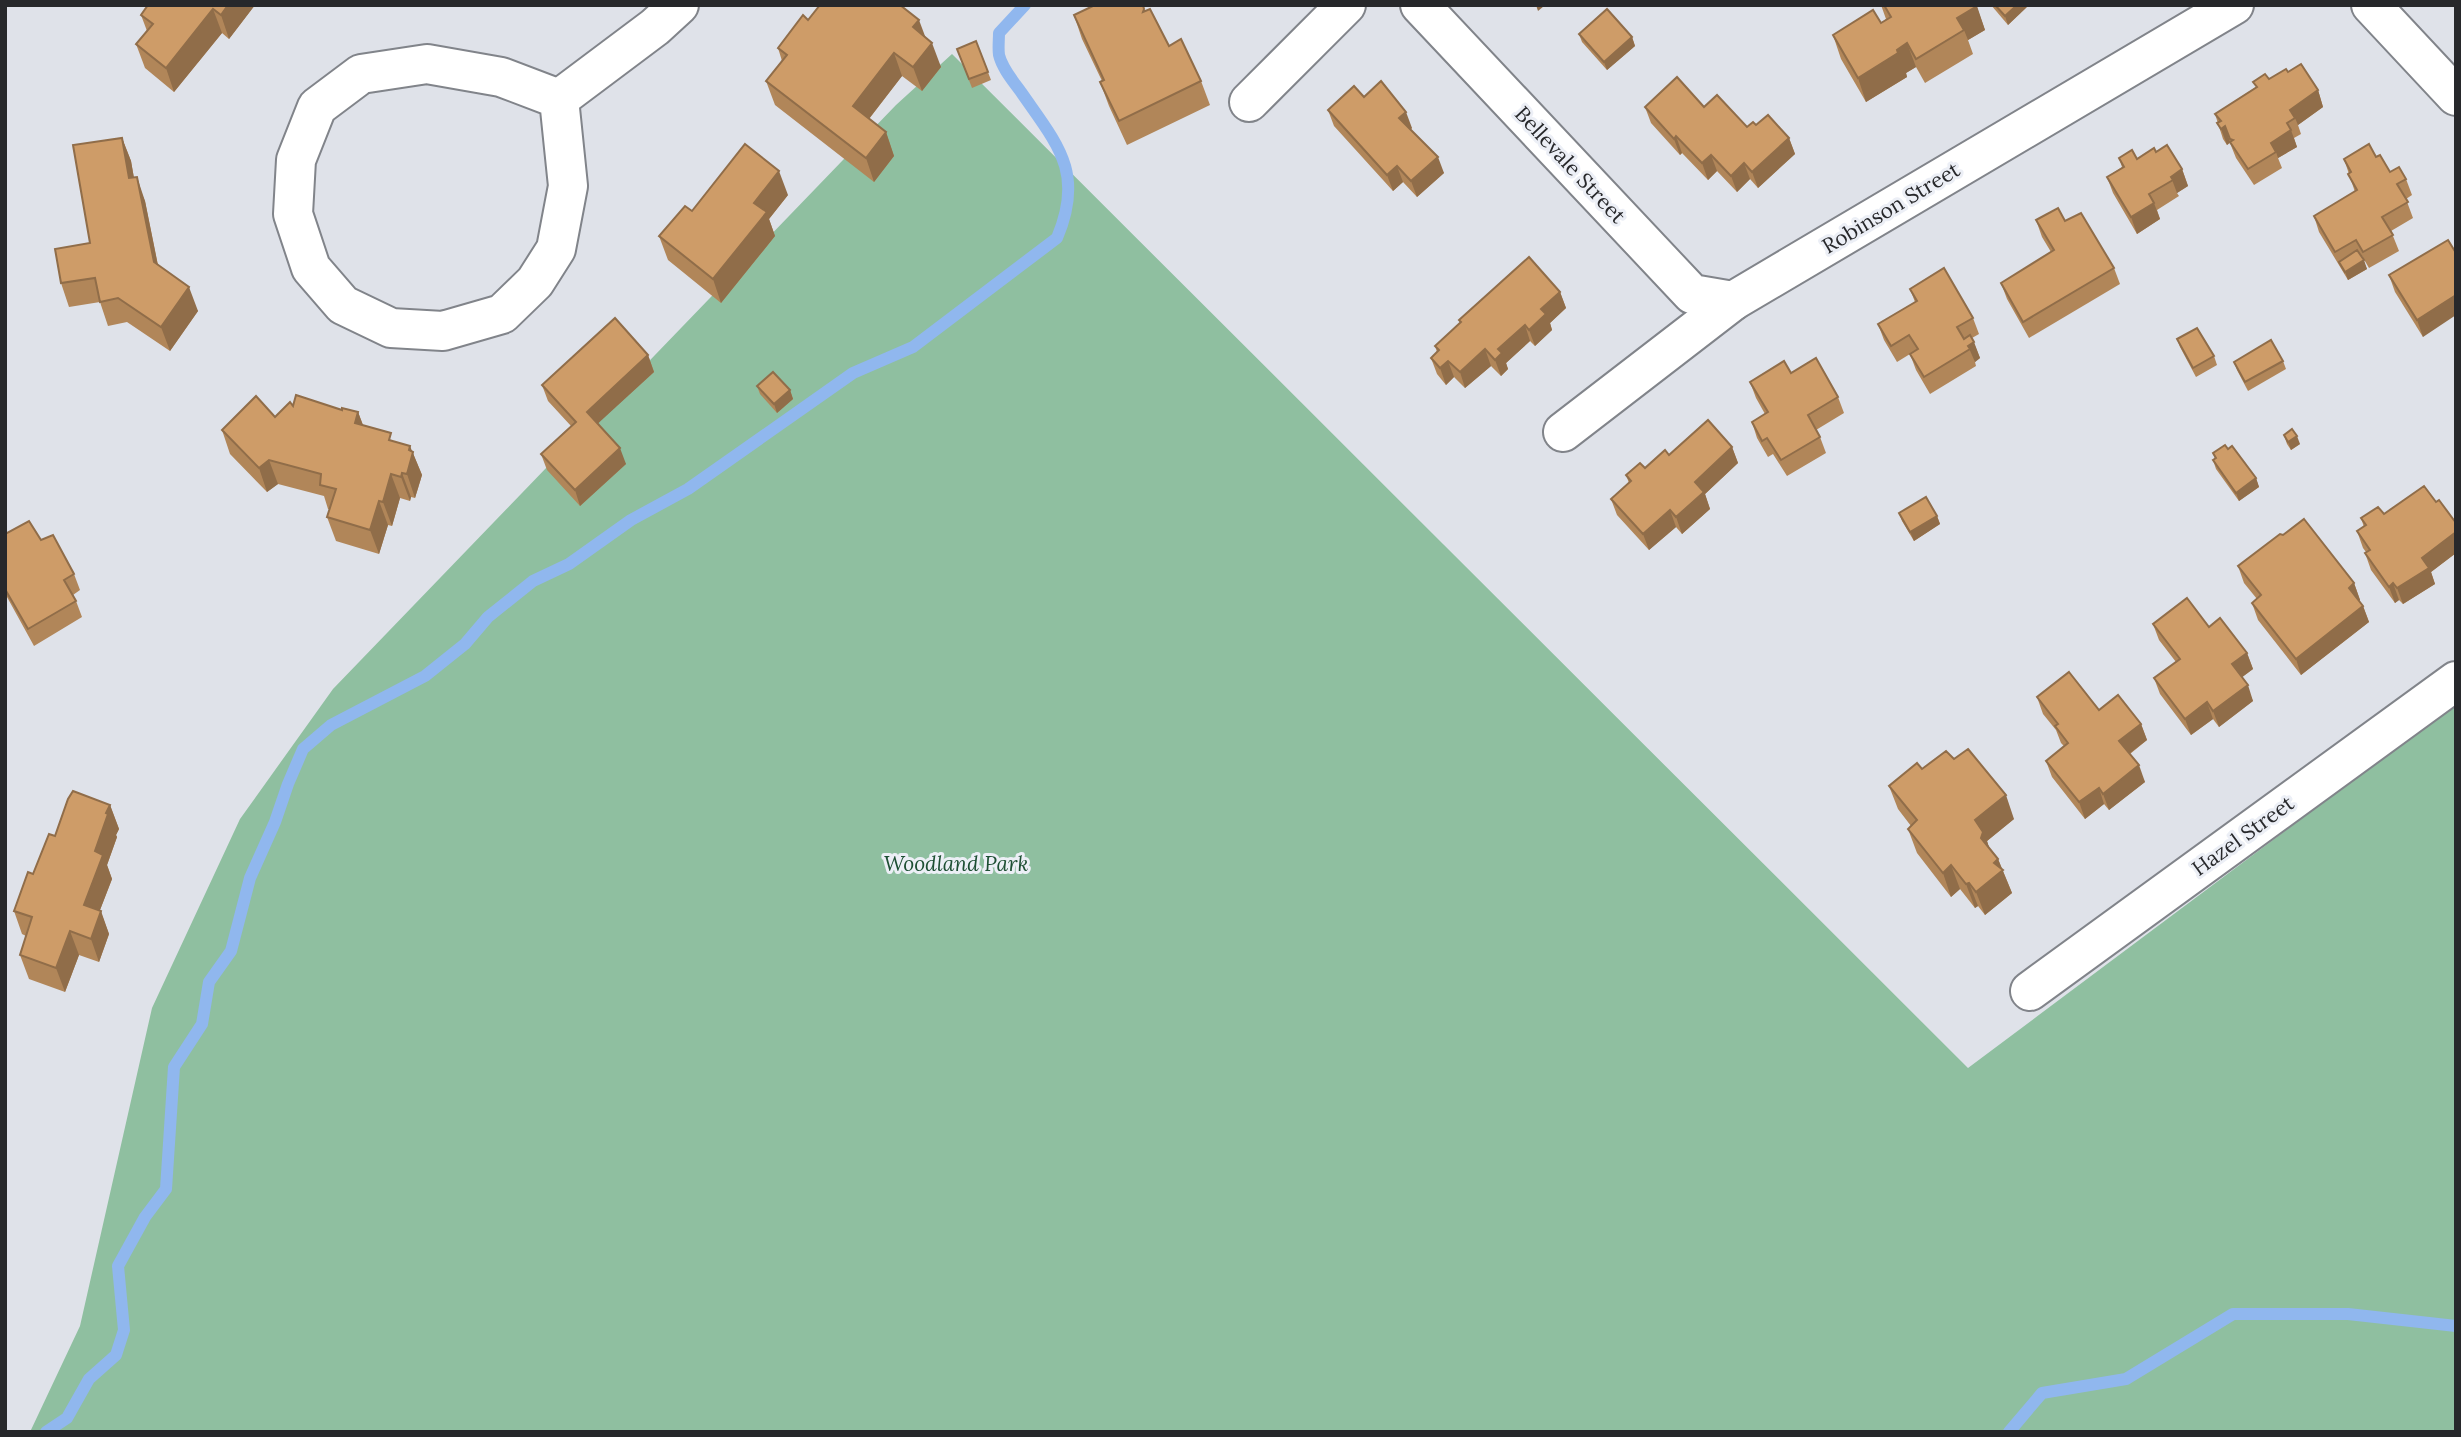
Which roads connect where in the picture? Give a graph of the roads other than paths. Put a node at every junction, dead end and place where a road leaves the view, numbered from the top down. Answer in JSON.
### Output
{"nodes":[{"id":1,"x":679,"y":5,"type":"edge"},
{"id":2,"x":1346,"y":5,"type":"edge"},
{"id":3,"x":1420,"y":5,"type":"edge"},
{"id":4,"x":2234,"y":5,"type":"edge"},
{"id":5,"x":2371,"y":5,"type":"edge"},
{"id":6,"x":2456,"y":96,"type":"edge"},
{"id":7,"x":559,"y":99,"type":"junction"},
{"id":8,"x":1250,"y":102,"type":"dead end"},
{"id":9,"x":1733,"y":301,"type":"junction"},
{"id":10,"x":1563,"y":432,"type":"dead end"},
{"id":11,"x":2456,"y":681,"type":"edge"},
{"id":12,"x":2030,"y":991,"type":"dead end"}],
"edges":[{"from":1,"to":7,"type":"street"},
{"from":2,"to":8,"type":"street"},
{"from":3,"to":9,"type":"street","name":"Bellevale Street"},
{"from":4,"to":9,"type":"street","name":"Robinson Street"},
{"from":5,"to":6,"type":"street"},
{"from":7,"to":7,"type":"street"},
{"from":9,"to":10,"type":"street","name":"Robinson Street"},
{"from":11,"to":12,"type":"street","name":"Hazel Street"}]}
